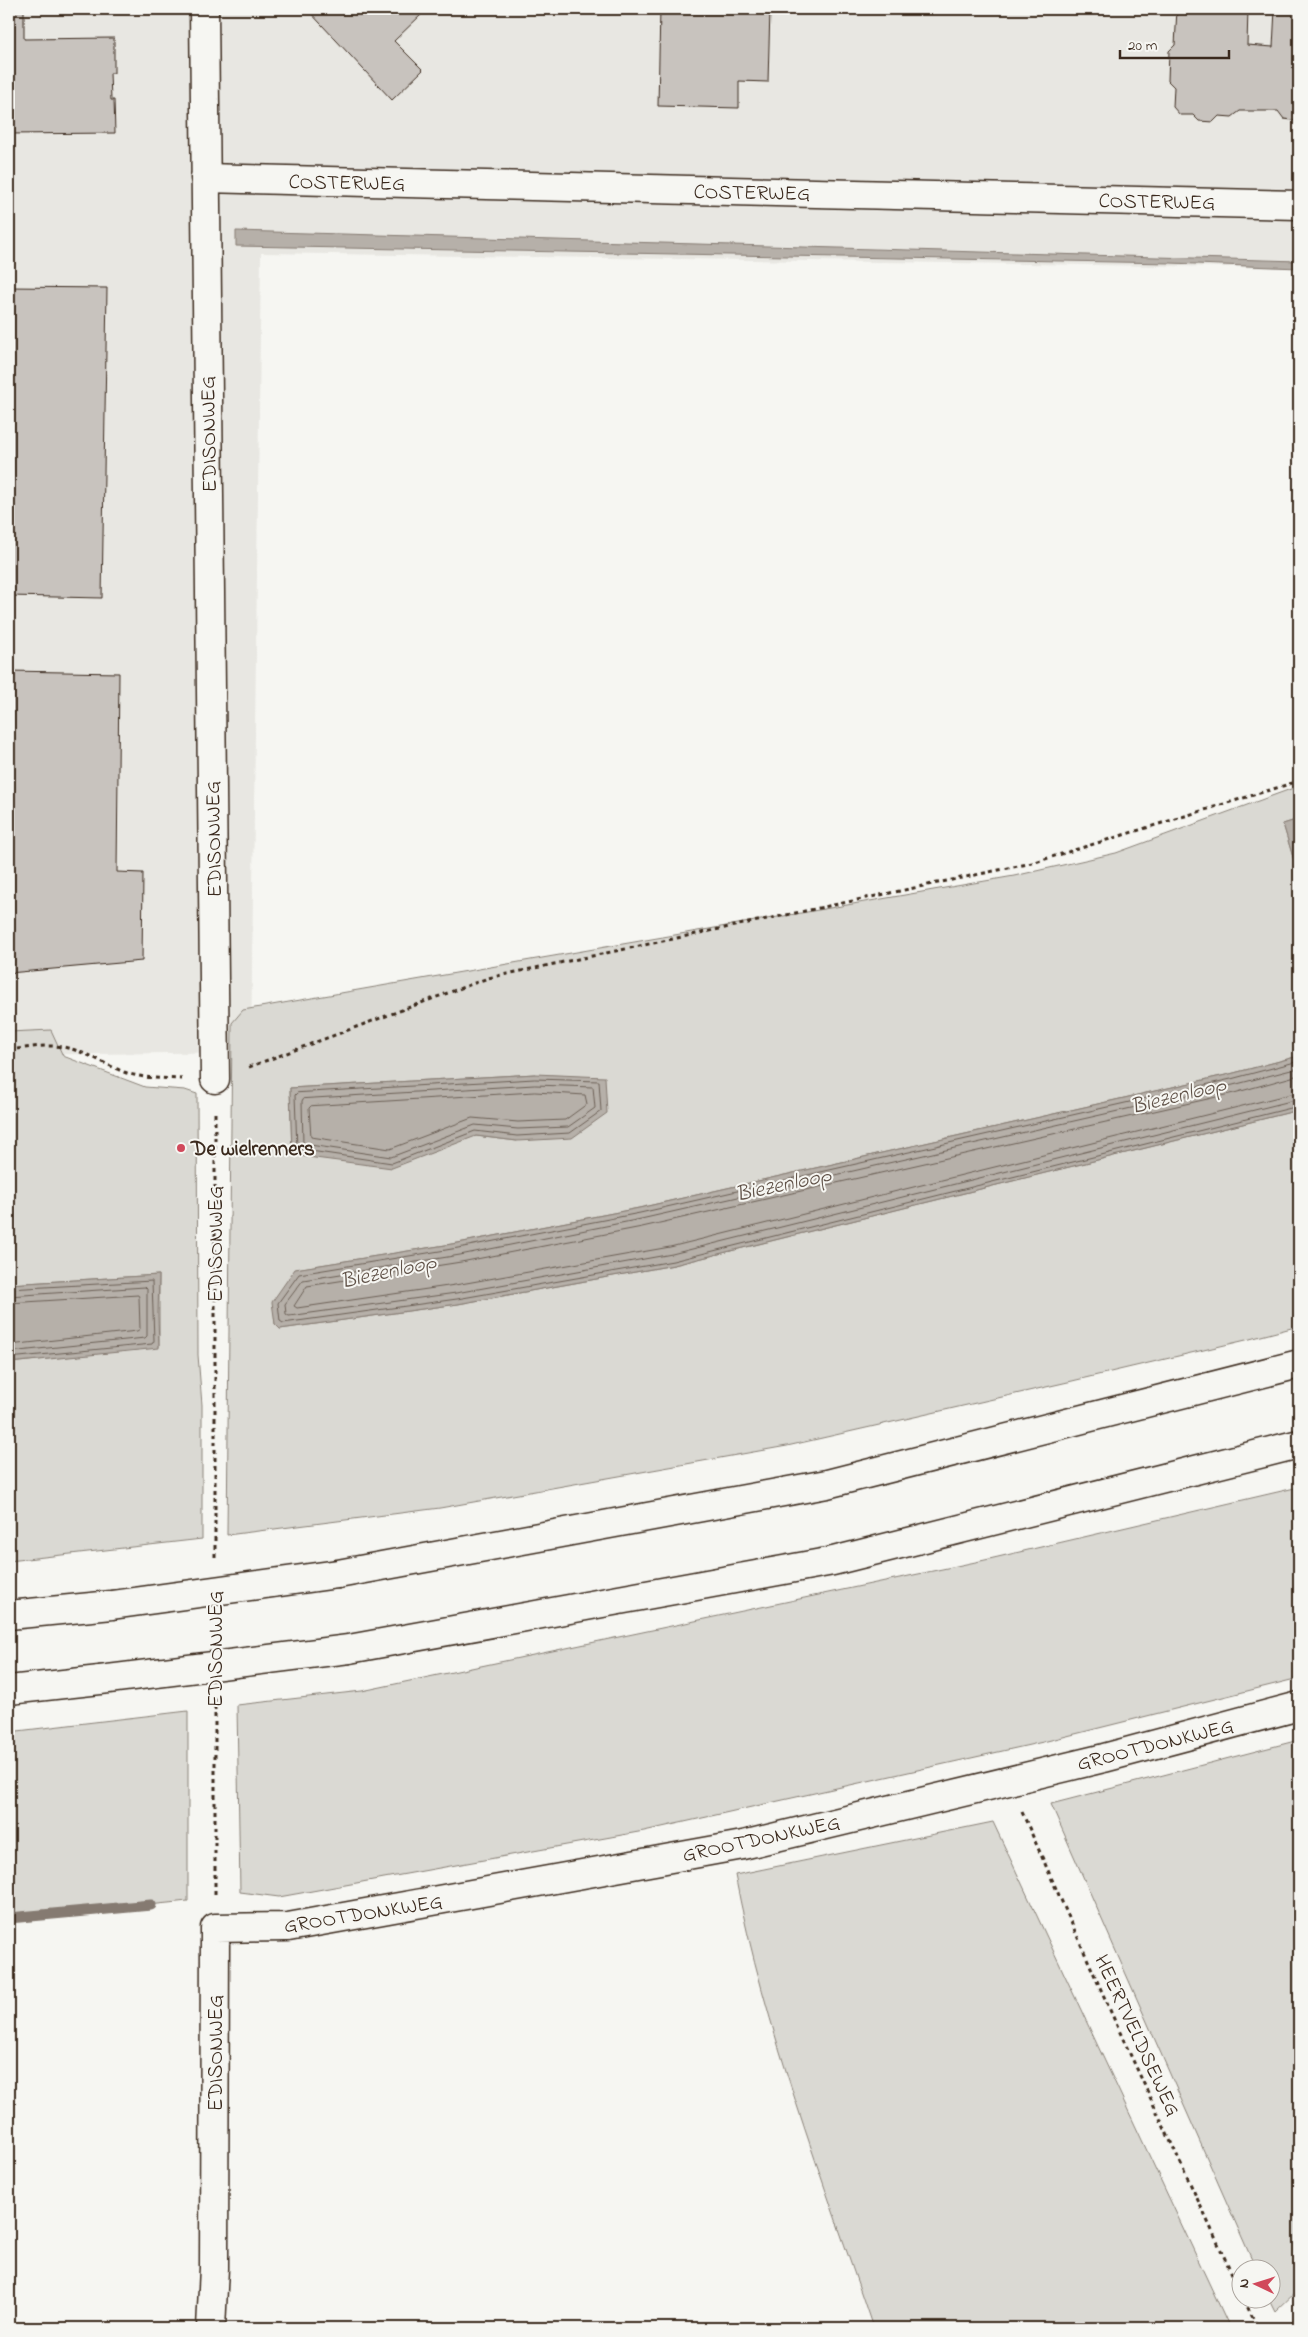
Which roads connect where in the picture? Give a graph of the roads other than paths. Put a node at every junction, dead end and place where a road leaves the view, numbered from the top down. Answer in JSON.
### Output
{"nodes":[{"id":1,"x":204,"y":9,"type":"edge"},
{"id":2,"x":205,"y":178,"type":"junction"},
{"id":3,"x":1299,"y":205,"type":"edge"},
{"id":4,"x":216,"y":1079,"type":"road end"},
{"id":5,"x":1299,"y":1364,"type":"edge"},
{"id":6,"x":1299,"y":1444,"type":"edge"},
{"id":7,"x":9,"y":1615,"type":"edge"},
{"id":8,"x":9,"y":1690,"type":"edge"},
{"id":9,"x":1299,"y":1706,"type":"edge"},
{"id":10,"x":215,"y":1928,"type":"joint"},
{"id":11,"x":211,"y":2328,"type":"edge"}],
"edges":[{"from":1,"to":2,"type":"main road","name":"EDISONWEG"},
{"from":2,"to":3,"type":"main road","name":"COSTERWEG"},
{"from":2,"to":4,"type":"main road","name":"EDISONWEG"},
{"from":5,"to":7,"type":"main road","bridge":true},
{"from":6,"to":8,"type":"main road","bridge":true},
{"from":9,"to":10,"type":"main road","name":"GROOTDONKWEG"},
{"from":10,"to":11,"type":"main road","name":"EDISONWEG"}]}
